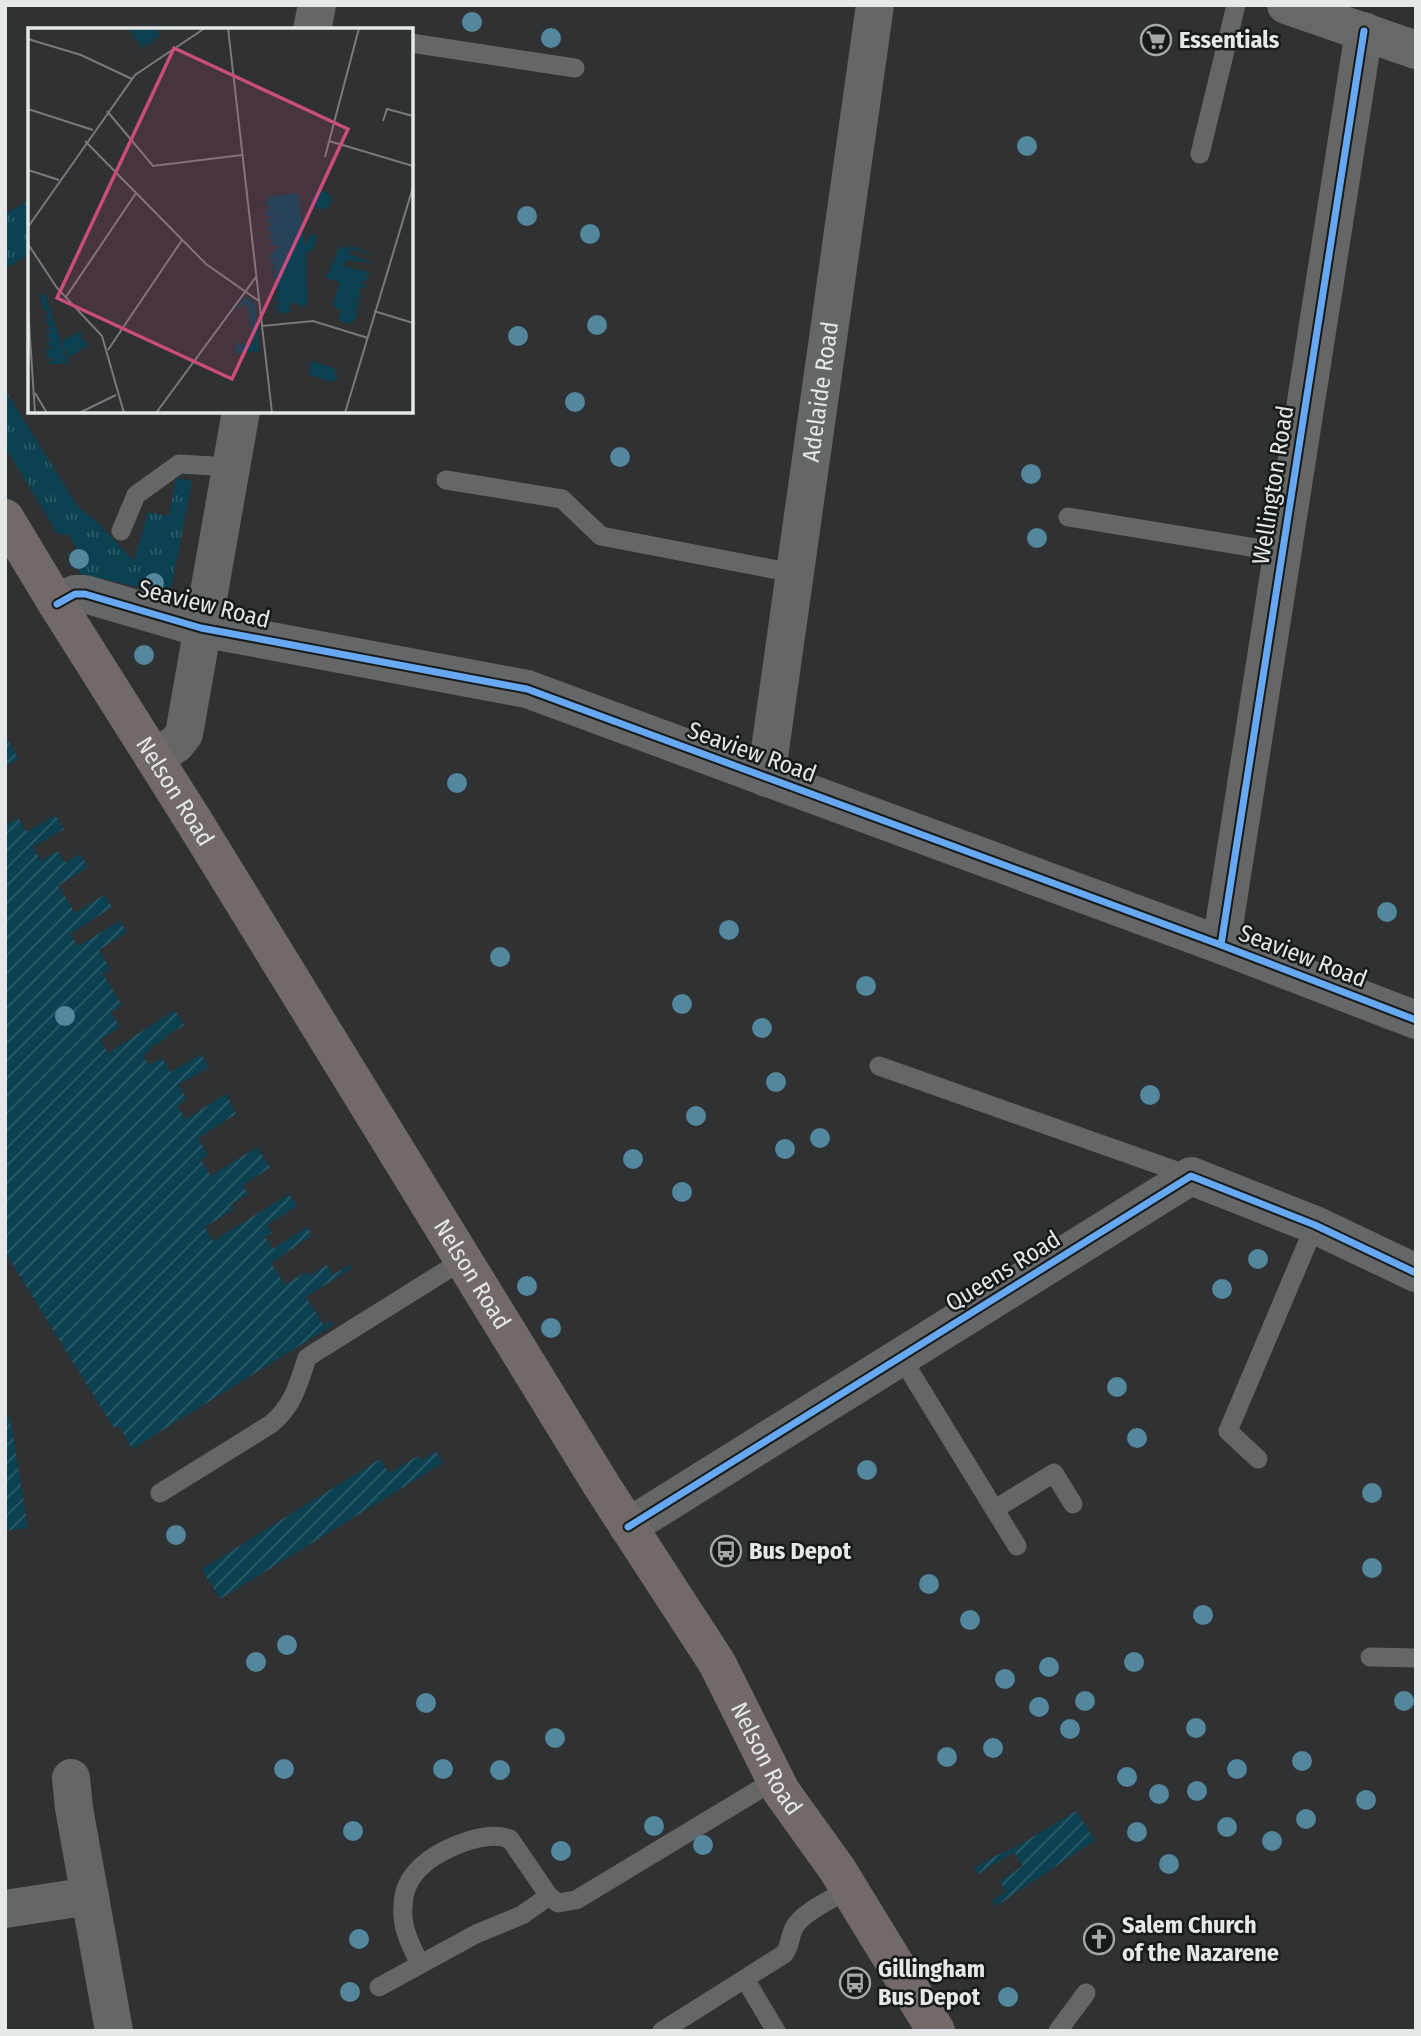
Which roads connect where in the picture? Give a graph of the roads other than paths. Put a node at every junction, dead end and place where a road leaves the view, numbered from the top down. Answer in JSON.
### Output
{"nodes":[{"id":1,"x":875,"y":5,"type":"edge"},
{"id":2,"x":1236,"y":5,"type":"edge"},
{"id":3,"x":1286,"y":5,"type":"edge"},
{"id":4,"x":1364,"y":31,"type":"junction"},
{"id":5,"x":413,"y":43,"type":"edge"},
{"id":6,"x":1416,"y":50,"type":"edge"},
{"id":7,"x":575,"y":68,"type":"dead end"},
{"id":8,"x":1200,"y":154,"type":"dead end"},
{"id":9,"x":241,"y":413,"type":"edge"},
{"id":10,"x":230,"y":467,"type":"junction"},
{"id":11,"x":446,"y":480,"type":"dead end"},
{"id":12,"x":1068,"y":517,"type":"dead end"},
{"id":13,"x":5,"y":518,"type":"edge"},
{"id":14,"x":121,"y":531,"type":"dead end"},
{"id":15,"x":1281,"y":552,"type":"junction"},
{"id":16,"x":793,"y":573,"type":"junction"},
{"id":17,"x":57,"y":604,"type":"junction"},
{"id":18,"x":201,"y":628,"type":"junction"},
{"id":19,"x":154,"y":758,"type":"junction"},
{"id":20,"x":766,"y":778,"type":"junction"},
{"id":21,"x":1221,"y":945,"type":"junction"},
{"id":22,"x":1416,"y":1020,"type":"edge"},
{"id":23,"x":879,"y":1066,"type":"dead end"},
{"id":24,"x":1191,"y":1176,"type":"junction"},
{"id":25,"x":1315,"y":1225,"type":"junction"},
{"id":26,"x":463,"y":1260,"type":"junction"},
{"id":27,"x":1416,"y":1273,"type":"edge"},
{"id":28,"x":901,"y":1357,"type":"junction"},
{"id":29,"x":1258,"y":1459,"type":"dead end"},
{"id":30,"x":160,"y":1493,"type":"dead end"},
{"id":31,"x":1073,"y":1504,"type":"dead end"},
{"id":32,"x":995,"y":1509,"type":"junction"},
{"id":33,"x":628,"y":1527,"type":"junction"},
{"id":34,"x":1017,"y":1546,"type":"dead end"},
{"id":35,"x":1370,"y":1657,"type":"dead end"},
{"id":36,"x":1416,"y":1658,"type":"edge"},
{"id":37,"x":71,"y":1778,"type":"dead end"},
{"id":38,"x":775,"y":1780,"type":"junction"},
{"id":39,"x":849,"y":1889,"type":"junction"},
{"id":40,"x":90,"y":1896,"type":"junction"},
{"id":41,"x":550,"y":1896,"type":"junction"},
{"id":42,"x":5,"y":1909,"type":"edge"},
{"id":43,"x":420,"y":1964,"type":"junction"},
{"id":44,"x":745,"y":1979,"type":"junction"},
{"id":45,"x":379,"y":1987,"type":"dead end"},
{"id":46,"x":1086,"y":1993,"type":"dead end"},
{"id":47,"x":114,"y":2031,"type":"edge"},
{"id":48,"x":662,"y":2031,"type":"edge"},
{"id":49,"x":776,"y":2031,"type":"edge"},
{"id":50,"x":936,"y":2031,"type":"edge"},
{"id":51,"x":1058,"y":2031,"type":"edge"}],
"edges":[{"from":1,"to":16,"type":"street","name":"Adelaide Road"},
{"from":2,"to":8,"type":"lane"},
{"from":3,"to":4,"type":"street"},
{"from":4,"to":6,"type":"street"},
{"from":4,"to":15,"type":"street","name":"Wellington Road"},
{"from":5,"to":7,"type":"lane"},
{"from":9,"to":10,"type":"street"},
{"from":10,"to":14,"type":"lane"},
{"from":10,"to":18,"type":"street"},
{"from":11,"to":16,"type":"lane"},
{"from":12,"to":15,"type":"lane"},
{"from":13,"to":17,"type":"main road","name":"Nelson Road"},
{"from":15,"to":21,"type":"street","name":"Wellington Road"},
{"from":16,"to":20,"type":"street","name":"Adelaide Road"},
{"from":17,"to":18,"type":"street","name":"Seaview Road"},
{"from":17,"to":19,"type":"main road","name":"Nelson Road"},
{"from":18,"to":19,"type":"street"},
{"from":18,"to":20,"type":"street","name":"Seaview Road"},
{"from":19,"to":26,"type":"main road","name":"Nelson Road"},
{"from":20,"to":21,"type":"street","name":"Seaview Road"},
{"from":21,"to":22,"type":"street","name":"Seaview Road"},
{"from":23,"to":24,"type":"lane"},
{"from":24,"to":25,"type":"street"},
{"from":24,"to":28,"type":"street","name":"Queens Road"},
{"from":25,"to":27,"type":"street"},
{"from":25,"to":29,"type":"lane"},
{"from":26,"to":30,"type":"lane"},
{"from":26,"to":33,"type":"main road","name":"Nelson Road"},
{"from":28,"to":32,"type":"lane"},
{"from":28,"to":33,"type":"street","name":"Queens Road"},
{"from":31,"to":32,"type":"lane"},
{"from":32,"to":34,"type":"lane"},
{"from":33,"to":38,"type":"main road","name":"Nelson Road"},
{"from":35,"to":36,"type":"lane"},
{"from":37,"to":40,"type":"street"},
{"from":38,"to":39,"type":"main road","name":"Nelson Road"},
{"from":38,"to":41,"type":"lane"},
{"from":39,"to":44,"type":"lane"},
{"from":39,"to":50,"type":"main road","name":"Nelson Road"},
{"from":40,"to":42,"type":"street"},
{"from":40,"to":47,"type":"street"},
{"from":41,"to":43,"type":"lane"},
{"from":41,"to":43,"type":"lane"},
{"from":43,"to":45,"type":"lane"},
{"from":44,"to":48,"type":"lane"},
{"from":44,"to":49,"type":"lane"},
{"from":46,"to":51,"type":"lane"}]}
